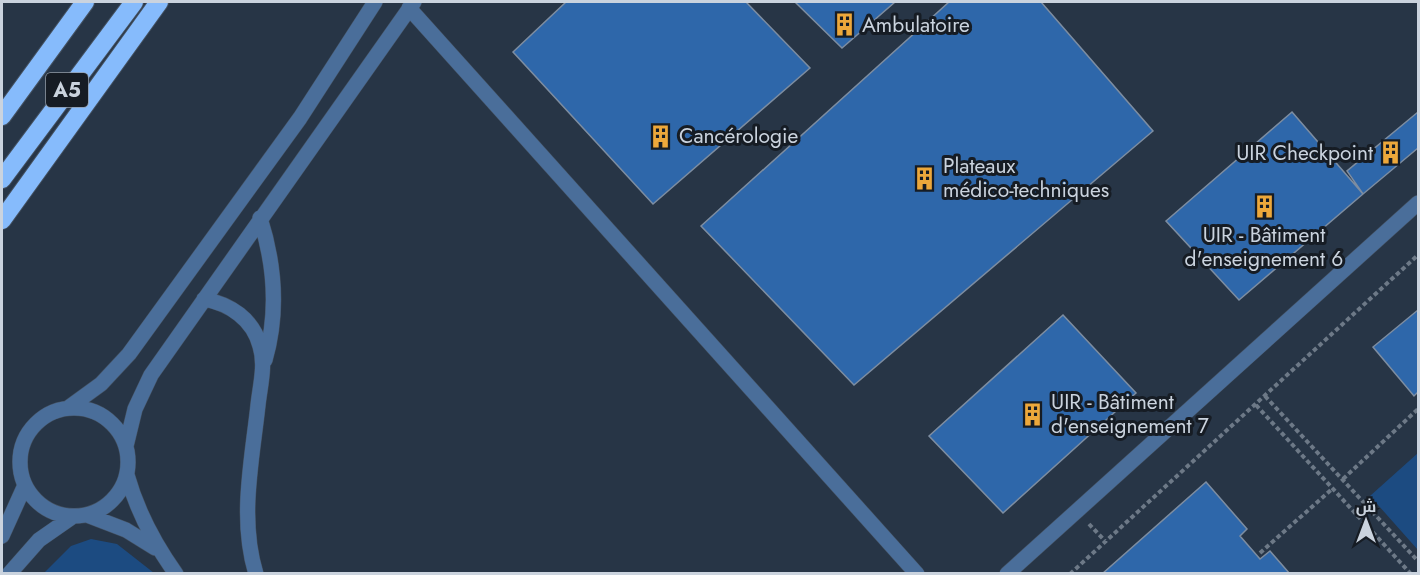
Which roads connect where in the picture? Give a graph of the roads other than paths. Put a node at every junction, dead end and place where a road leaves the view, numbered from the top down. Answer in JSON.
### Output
{"nodes":[{"id":1,"x":86,"y":2,"type":"edge"},
{"id":2,"x":134,"y":2,"type":"edge"},
{"id":3,"x":159,"y":2,"type":"edge"},
{"id":4,"x":375,"y":2,"type":"edge"},
{"id":5,"x":411,"y":5,"type":"edge"},
{"id":6,"x":2,"y":116,"type":"edge"},
{"id":7,"x":2,"y":179,"type":"edge"},
{"id":8,"x":1419,"y":203,"type":"edge"},
{"id":9,"x":260,"y":218,"type":"junction"},
{"id":10,"x":2,"y":219,"type":"edge"},
{"id":11,"x":204,"y":299,"type":"junction"},
{"id":12,"x":262,"y":372,"type":"junction"},
{"id":13,"x":68,"y":408,"type":"junction"},
{"id":14,"x":126,"y":446,"type":"junction"},
{"id":15,"x":127,"y":475,"type":"junction"},
{"id":16,"x":25,"y":485,"type":"junction"},
{"id":17,"x":80,"y":516,"type":"junction"},
{"id":18,"x":2,"y":536,"type":"edge"},
{"id":19,"x":162,"y":554,"type":"junction"},
{"id":20,"x":9,"y":573,"type":"edge"},
{"id":21,"x":176,"y":573,"type":"edge"},
{"id":22,"x":256,"y":573,"type":"edge"},
{"id":23,"x":917,"y":573,"type":"edge"},
{"id":24,"x":1007,"y":573,"type":"edge"}],
"edges":[{"from":1,"to":6,"type":"highway","number":"A5"},
{"from":2,"to":7,"type":"highway","number":"A5"},
{"from":3,"to":10,"type":"highway"},
{"from":4,"to":13,"type":"street"},
{"from":5,"to":9,"type":"street"},
{"from":5,"to":23,"type":"street"},
{"from":8,"to":24,"type":"street"},
{"from":9,"to":11,"type":"street"},
{"from":9,"to":12,"type":"street"},
{"from":11,"to":12,"type":"street"},
{"from":11,"to":14,"type":"street"},
{"from":12,"to":22,"type":"street"},
{"from":13,"to":14,"type":"street"},
{"from":13,"to":16,"type":"street"},
{"from":14,"to":15,"type":"street"},
{"from":15,"to":17,"type":"street"},
{"from":15,"to":19,"type":"street"},
{"from":16,"to":17,"type":"street"},
{"from":16,"to":18,"type":"street"},
{"from":17,"to":19,"type":"street"},
{"from":17,"to":20,"type":"street"},
{"from":19,"to":21,"type":"street"}]}
